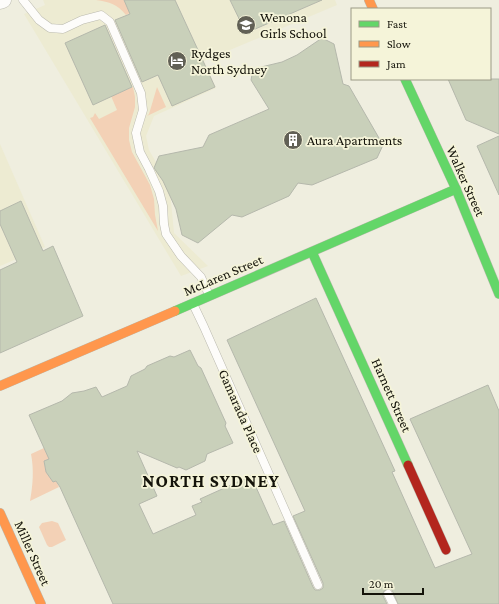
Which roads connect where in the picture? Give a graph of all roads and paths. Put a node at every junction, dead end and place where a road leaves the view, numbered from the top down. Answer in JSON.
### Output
{"nodes":[{"id":1,"x":24,"y":0,"type":"edge"},
{"id":2,"x":405,"y":80,"type":"edge"},
{"id":3,"x":456,"y":189,"type":"junction"},
{"id":4,"x":312,"y":252,"type":"junction"},
{"id":5,"x":499,"y":294,"type":"edge"},
{"id":6,"x":210,"y":296,"type":"junction"},
{"id":7,"x":192,"y":303,"type":"junction"},
{"id":8,"x":0,"y":386,"type":"edge"},
{"id":9,"x":0,"y":513,"type":"edge"},
{"id":10,"x":446,"y":550,"type":"dead end"},
{"id":11,"x":318,"y":585,"type":"dead end"},
{"id":12,"x":388,"y":594,"type":"dead end"},
{"id":13,"x":41,"y":604,"type":"edge"},
{"id":14,"x":392,"y":604,"type":"edge"}],
"edges":[{"from":1,"to":6,"type":"lane"},
{"from":2,"to":3,"type":"street","name":"Walker Street"},
{"from":3,"to":4,"type":"street","name":"McLaren Street"},
{"from":3,"to":5,"type":"street","name":"Walker Street"},
{"from":4,"to":6,"type":"street","name":"McLaren Street"},
{"from":4,"to":10,"type":"street","name":"Harnett Street"},
{"from":6,"to":7,"type":"street","name":"McLaren Street"},
{"from":7,"to":8,"type":"street","name":"McLaren Street"},
{"from":7,"to":11,"type":"lane","name":"Gamarada Place"},
{"from":9,"to":13,"type":"street","name":"Miller Street"},
{"from":12,"to":14,"type":"lane"}]}
